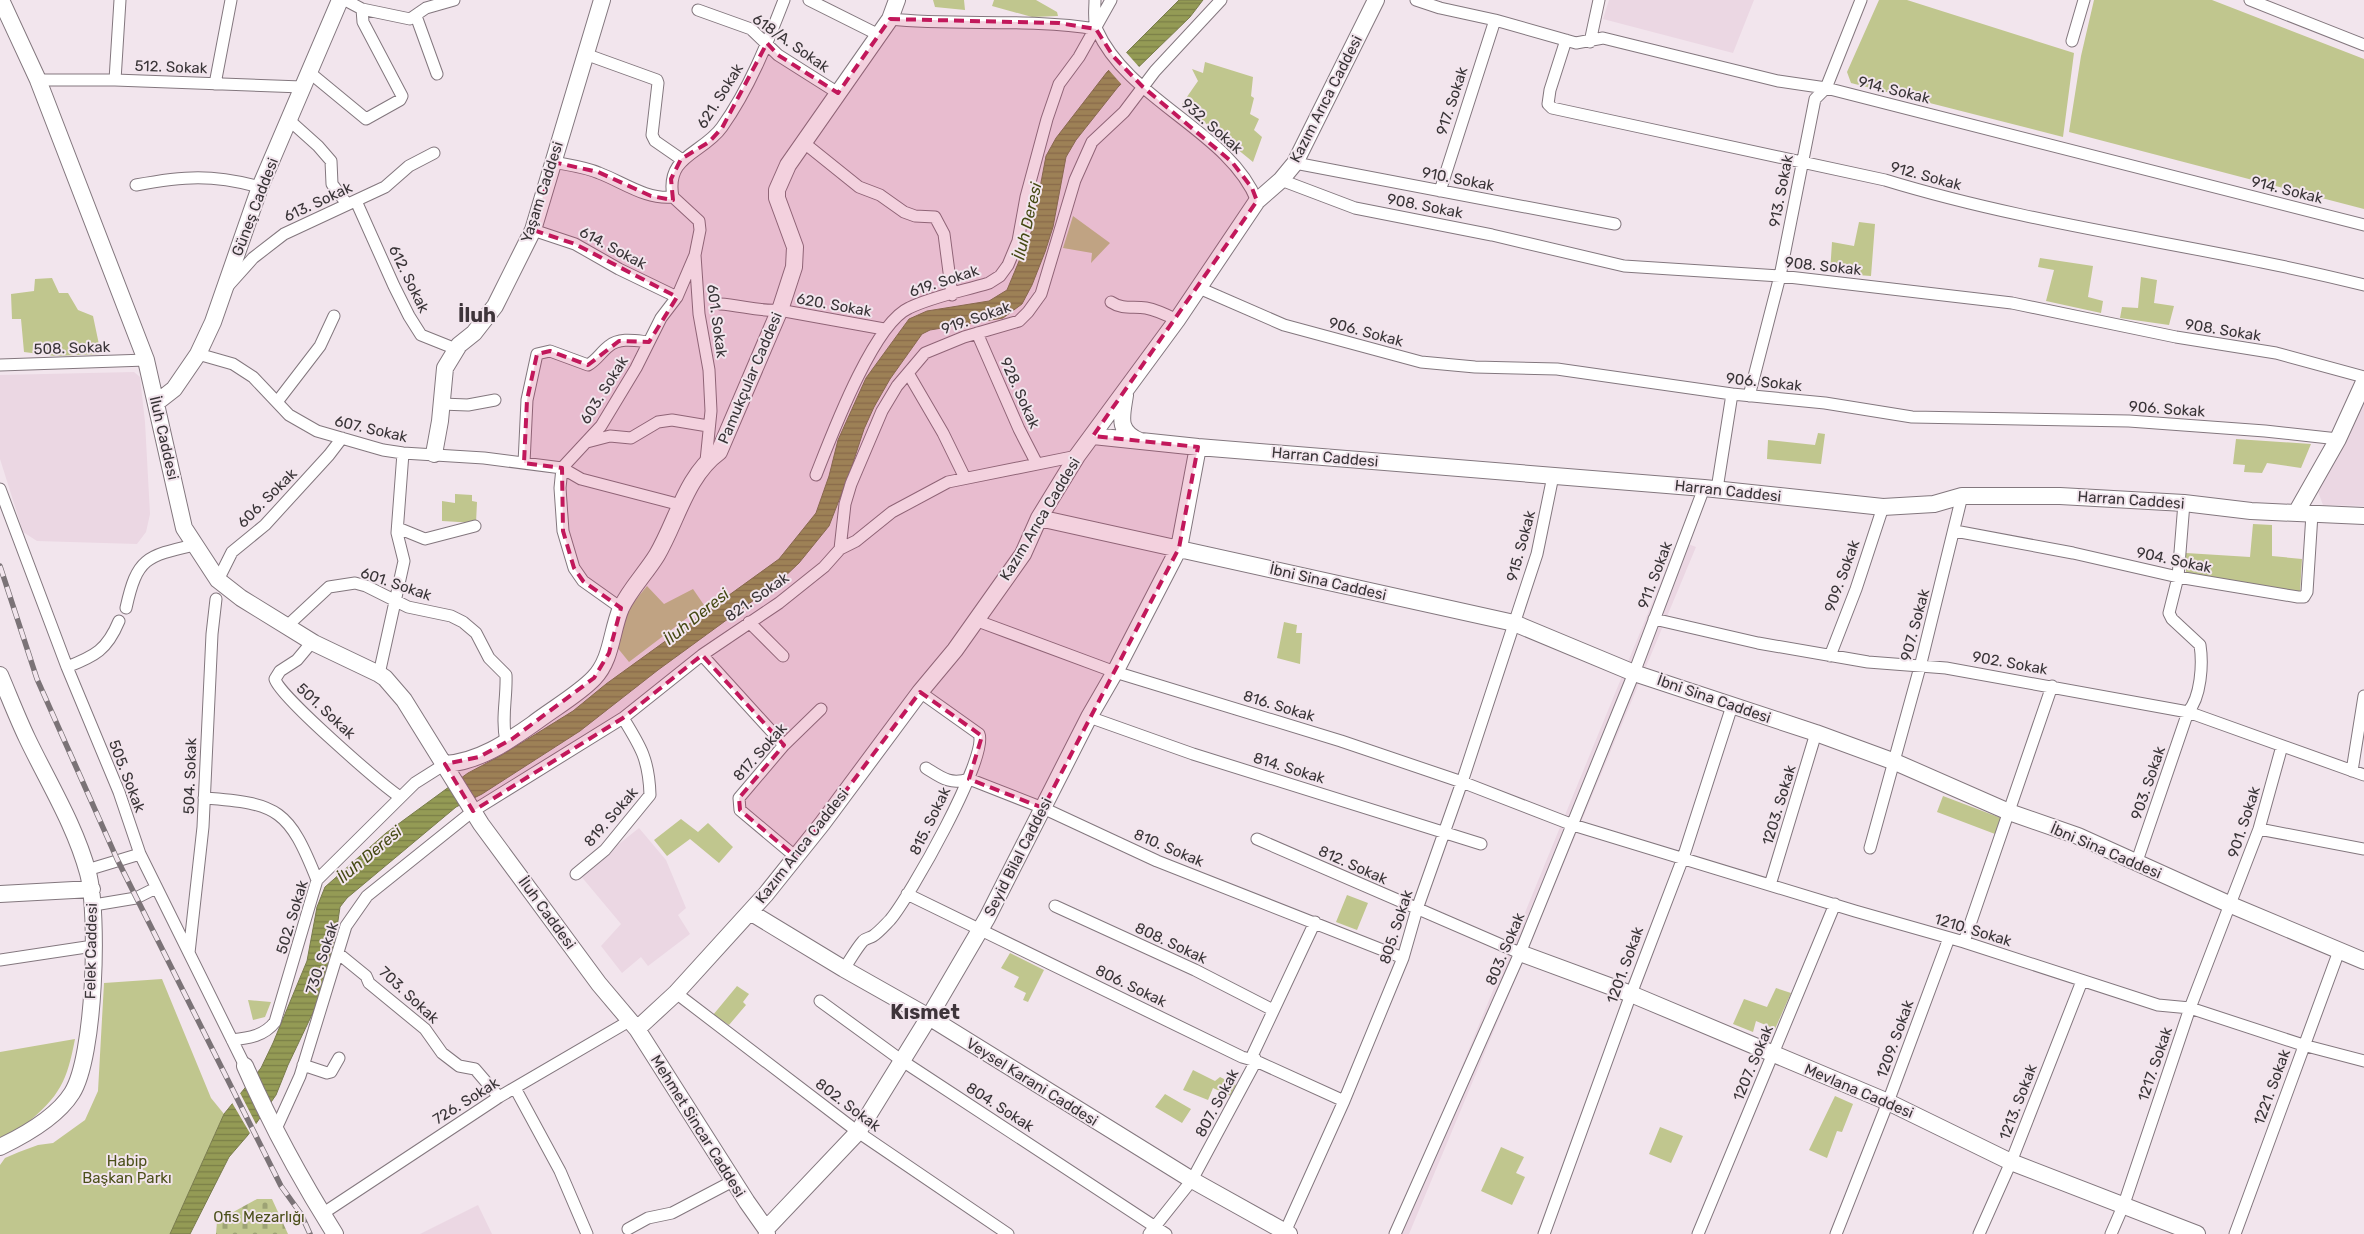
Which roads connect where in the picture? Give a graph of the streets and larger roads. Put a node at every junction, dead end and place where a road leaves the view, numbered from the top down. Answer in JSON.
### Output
{"nodes":[{"id":1,"x":0,"y":0,"type":"edge"},
{"id":2,"x":120,"y":0,"type":"edge"},
{"id":3,"x":230,"y":0,"type":"edge"},
{"id":4,"x":340,"y":0,"type":"edge"},
{"id":5,"x":345,"y":0,"type":"edge"},
{"id":6,"x":454,"y":0,"type":"edge"},
{"id":7,"x":602,"y":0,"type":"edge"},
{"id":8,"x":784,"y":0,"type":"edge"},
{"id":9,"x":809,"y":0,"type":"edge"},
{"id":10,"x":898,"y":0,"type":"edge"},
{"id":11,"x":1095,"y":0,"type":"edge"},
{"id":12,"x":1111,"y":0,"type":"edge"},
{"id":13,"x":1221,"y":0,"type":"edge"},
{"id":14,"x":1376,"y":0,"type":"edge"},
{"id":15,"x":1416,"y":0,"type":"edge"},
{"id":16,"x":1599,"y":0,"type":"edge"},
{"id":17,"x":1861,"y":0,"type":"edge"},
{"id":18,"x":2084,"y":0,"type":"edge"},
{"id":19,"x":2250,"y":0,"type":"edge"},
{"id":20,"x":362,"y":9,"type":"junction"},
{"id":21,"x":698,"y":10,"type":"dead end"},
{"id":22,"x":416,"y":16,"type":"junction"},
{"id":23,"x":890,"y":19,"type":"junction"},
{"id":24,"x":1495,"y":20,"type":"junction"},
{"id":25,"x":1096,"y":29,"type":"junction"},
{"id":26,"x":879,"y":35,"type":"junction"},
{"id":27,"x":1566,"y":40,"type":"junction"},
{"id":28,"x":2072,"y":41,"type":"dead end"},
{"id":29,"x":1590,"y":42,"type":"junction"},
{"id":30,"x":767,"y":43,"type":"junction"},
{"id":31,"x":2364,"y":45,"type":"edge"},
{"id":32,"x":585,"y":54,"type":"junction"},
{"id":33,"x":309,"y":72,"type":"junction"},
{"id":34,"x":437,"y":74,"type":"dead end"},
{"id":35,"x":38,"y":80,"type":"junction"},
{"id":36,"x":115,"y":80,"type":"junction"},
{"id":37,"x":215,"y":84,"type":"junction"},
{"id":38,"x":1140,"y":84,"type":"junction"},
{"id":39,"x":302,"y":87,"type":"junction"},
{"id":40,"x":1826,"y":88,"type":"junction"},
{"id":41,"x":838,"y":93,"type":"junction"},
{"id":42,"x":289,"y":120,"type":"junction"},
{"id":43,"x":804,"y":142,"type":"junction"},
{"id":44,"x":434,"y":153,"type":"dead end"},
{"id":45,"x":682,"y":159,"type":"junction"},
{"id":46,"x":553,"y":162,"type":"junction"},
{"id":47,"x":1295,"y":163,"type":"junction"},
{"id":48,"x":1802,"y":163,"type":"junction"},
{"id":49,"x":1281,"y":180,"type":"junction"},
{"id":50,"x":136,"y":185,"type":"dead end"},
{"id":51,"x":260,"y":187,"type":"junction"},
{"id":52,"x":1440,"y":191,"type":"junction"},
{"id":53,"x":673,"y":196,"type":"junction"},
{"id":54,"x":1257,"y":201,"type":"junction"},
{"id":55,"x":351,"y":202,"type":"junction"},
{"id":56,"x":1615,"y":224,"type":"dead end"},
{"id":57,"x":2364,"y":225,"type":"edge"},
{"id":58,"x":533,"y":230,"type":"junction"},
{"id":59,"x":695,"y":255,"type":"junction"},
{"id":60,"x":1780,"y":276,"type":"junction"},
{"id":61,"x":2364,"y":285,"type":"edge"},
{"id":62,"x":1199,"y":288,"type":"junction"},
{"id":63,"x":224,"y":291,"type":"junction"},
{"id":64,"x":952,"y":294,"type":"junction"},
{"id":65,"x":677,"y":297,"type":"junction"},
{"id":66,"x":1111,"y":302,"type":"dead end"},
{"id":67,"x":720,"y":304,"type":"dead end"},
{"id":68,"x":780,"y":310,"type":"junction"},
{"id":69,"x":334,"y":316,"type":"dead end"},
{"id":70,"x":1177,"y":320,"type":"junction"},
{"id":71,"x":884,"y":330,"type":"junction"},
{"id":72,"x":977,"y":333,"type":"junction"},
{"id":73,"x":649,"y":342,"type":"junction"},
{"id":74,"x":456,"y":349,"type":"junction"},
{"id":75,"x":198,"y":354,"type":"junction"},
{"id":76,"x":146,"y":360,"type":"junction"},
{"id":77,"x":0,"y":365,"type":"edge"},
{"id":78,"x":908,"y":373,"type":"junction"},
{"id":79,"x":2364,"y":377,"type":"edge"},
{"id":80,"x":2364,"y":382,"type":"edge"},
{"id":81,"x":1125,"y":391,"type":"junction"},
{"id":82,"x":1732,"y":394,"type":"junction"},
{"id":83,"x":1748,"y":396,"type":"junction"},
{"id":84,"x":495,"y":400,"type":"dead end"},
{"id":85,"x":277,"y":402,"type":"junction"},
{"id":86,"x":156,"y":403,"type":"junction"},
{"id":87,"x":441,"y":404,"type":"junction"},
{"id":88,"x":708,"y":426,"type":"junction"},
{"id":89,"x":1093,"y":436,"type":"junction"},
{"id":90,"x":342,"y":438,"type":"junction"},
{"id":91,"x":2338,"y":439,"type":"junction"},
{"id":92,"x":1142,"y":442,"type":"junction"},
{"id":93,"x":586,"y":443,"type":"junction"},
{"id":94,"x":1198,"y":448,"type":"junction"},
{"id":95,"x":403,"y":453,"type":"junction"},
{"id":96,"x":434,"y":454,"type":"junction"},
{"id":97,"x":1077,"y":456,"type":"junction"},
{"id":98,"x":706,"y":461,"type":"junction"},
{"id":99,"x":524,"y":463,"type":"junction"},
{"id":100,"x":1037,"y":464,"type":"junction"},
{"id":101,"x":562,"y":468,"type":"junction"},
{"id":102,"x":816,"y":475,"type":"dead end"},
{"id":103,"x":1553,"y":476,"type":"junction"},
{"id":104,"x":965,"y":478,"type":"junction"},
{"id":105,"x":1710,"y":488,"type":"junction"},
{"id":106,"x":0,"y":489,"type":"edge"},
{"id":107,"x":1962,"y":496,"type":"junction"},
{"id":108,"x":2184,"y":503,"type":"junction"},
{"id":109,"x":681,"y":505,"type":"junction"},
{"id":110,"x":1883,"y":507,"type":"junction"},
{"id":111,"x":2304,"y":513,"type":"junction"},
{"id":112,"x":2364,"y":516,"type":"edge"},
{"id":113,"x":1039,"y":518,"type":"junction"},
{"id":114,"x":475,"y":526,"type":"dead end"},
{"id":115,"x":398,"y":528,"type":"junction"},
{"id":116,"x":1955,"y":531,"type":"junction"},
{"id":117,"x":194,"y":545,"type":"junction"},
{"id":118,"x":1178,"y":548,"type":"junction"},
{"id":119,"x":840,"y":549,"type":"junction"},
{"id":120,"x":2178,"y":578,"type":"junction"},
{"id":121,"x":218,"y":580,"type":"junction"},
{"id":122,"x":216,"y":599,"type":"dead end"},
{"id":123,"x":394,"y":600,"type":"junction"},
{"id":124,"x":126,"y":608,"type":"dead end"},
{"id":125,"x":621,"y":608,"type":"junction"},
{"id":126,"x":1654,"y":619,"type":"junction"},
{"id":127,"x":975,"y":620,"type":"junction"},
{"id":128,"x":119,"y":621,"type":"dead end"},
{"id":129,"x":749,"y":622,"type":"junction"},
{"id":130,"x":1514,"y":623,"type":"junction"},
{"id":131,"x":286,"y":627,"type":"junction"},
{"id":132,"x":312,"y":642,"type":"junction"},
{"id":133,"x":702,"y":655,"type":"junction"},
{"id":134,"x":783,"y":656,"type":"dead end"},
{"id":135,"x":1830,"y":656,"type":"junction"},
{"id":136,"x":67,"y":667,"type":"junction"},
{"id":137,"x":1920,"y":667,"type":"junction"},
{"id":138,"x":1115,"y":672,"type":"junction"},
{"id":139,"x":1634,"y":673,"type":"junction"},
{"id":140,"x":379,"y":674,"type":"junction"},
{"id":141,"x":0,"y":675,"type":"edge"},
{"id":142,"x":2052,"y":686,"type":"junction"},
{"id":143,"x":920,"y":692,"type":"junction"},
{"id":144,"x":2364,"y":696,"type":"edge"},
{"id":145,"x":1732,"y":706,"type":"junction"},
{"id":146,"x":821,"y":709,"type":"dead end"},
{"id":147,"x":2188,"y":712,"type":"junction"},
{"id":148,"x":1089,"y":717,"type":"junction"},
{"id":149,"x":623,"y":718,"type":"junction"},
{"id":150,"x":1816,"y":733,"type":"junction"},
{"id":151,"x":506,"y":742,"type":"junction"},
{"id":152,"x":784,"y":745,"type":"junction"},
{"id":153,"x":2282,"y":746,"type":"junction"},
{"id":154,"x":1895,"y":762,"type":"junction"},
{"id":155,"x":926,"y":768,"type":"dead end"},
{"id":156,"x":449,"y":770,"type":"junction"},
{"id":157,"x":2352,"y":771,"type":"junction"},
{"id":158,"x":2364,"y":775,"type":"edge"},
{"id":159,"x":969,"y":779,"type":"junction"},
{"id":160,"x":1462,"y":782,"type":"junction"},
{"id":161,"x":400,"y":797,"type":"junction"},
{"id":162,"x":204,"y":798,"type":"junction"},
{"id":163,"x":472,"y":808,"type":"junction"},
{"id":164,"x":1043,"y":808,"type":"junction"},
{"id":165,"x":2010,"y":812,"type":"junction"},
{"id":166,"x":1573,"y":825,"type":"junction"},
{"id":167,"x":2259,"y":829,"type":"junction"},
{"id":168,"x":1443,"y":831,"type":"junction"},
{"id":169,"x":1257,"y":838,"type":"dead end"},
{"id":170,"x":1481,"y":844,"type":"dead end"},
{"id":171,"x":1870,"y":848,"type":"dead end"},
{"id":172,"x":2364,"y":849,"type":"edge"},
{"id":173,"x":140,"y":854,"type":"junction"},
{"id":174,"x":796,"y":856,"type":"junction"},
{"id":175,"x":1683,"y":858,"type":"junction"},
{"id":176,"x":2136,"y":864,"type":"junction"},
{"id":177,"x":87,"y":870,"type":"junction"},
{"id":178,"x":576,"y":874,"type":"dead end"},
{"id":179,"x":317,"y":880,"type":"junction"},
{"id":180,"x":1770,"y":885,"type":"junction"},
{"id":181,"x":156,"y":888,"type":"junction"},
{"id":182,"x":0,"y":894,"type":"edge"},
{"id":183,"x":907,"y":894,"type":"junction"},
{"id":184,"x":93,"y":897,"type":"junction"},
{"id":185,"x":1835,"y":904,"type":"junction"},
{"id":186,"x":1055,"y":906,"type":"dead end"},
{"id":187,"x":2231,"y":906,"type":"junction"},
{"id":188,"x":1417,"y":909,"type":"junction"},
{"id":189,"x":750,"y":912,"type":"junction"},
{"id":190,"x":1315,"y":922,"type":"junction"},
{"id":191,"x":980,"y":931,"type":"junction"},
{"id":192,"x":1949,"y":938,"type":"junction"},
{"id":193,"x":1964,"y":942,"type":"junction"},
{"id":194,"x":93,"y":946,"type":"junction"},
{"id":195,"x":2339,"y":951,"type":"junction"},
{"id":196,"x":189,"y":953,"type":"junction"},
{"id":197,"x":1520,"y":953,"type":"junction"},
{"id":198,"x":339,"y":954,"type":"junction"},
{"id":199,"x":1403,"y":958,"type":"junction"},
{"id":200,"x":0,"y":960,"type":"edge"},
{"id":201,"x":2364,"y":961,"type":"edge"},
{"id":202,"x":844,"y":969,"type":"junction"},
{"id":203,"x":2082,"y":981,"type":"junction"},
{"id":204,"x":676,"y":993,"type":"junction"},
{"id":205,"x":1631,"y":994,"type":"junction"},
{"id":206,"x":820,"y":1001,"type":"dead end"},
{"id":207,"x":2190,"y":1008,"type":"junction"},
{"id":208,"x":1273,"y":1010,"type":"junction"},
{"id":209,"x":929,"y":1017,"type":"junction"},
{"id":210,"x":632,"y":1023,"type":"junction"},
{"id":211,"x":232,"y":1040,"type":"junction"},
{"id":212,"x":2303,"y":1045,"type":"junction"},
{"id":213,"x":1773,"y":1055,"type":"junction"},
{"id":214,"x":339,"y":1058,"type":"dead end"},
{"id":215,"x":901,"y":1060,"type":"junction"},
{"id":216,"x":1256,"y":1061,"type":"junction"},
{"id":217,"x":2364,"y":1061,"type":"edge"},
{"id":218,"x":303,"y":1064,"type":"junction"},
{"id":219,"x":245,"y":1066,"type":"joint"},
{"id":220,"x":514,"y":1088,"type":"junction"},
{"id":221,"x":499,"y":1097,"type":"junction"},
{"id":222,"x":1344,"y":1101,"type":"junction"},
{"id":223,"x":1888,"y":1102,"type":"junction"},
{"id":224,"x":271,"y":1124,"type":"junction"},
{"id":225,"x":858,"y":1132,"type":"junction"},
{"id":226,"x":0,"y":1147,"type":"edge"},
{"id":227,"x":2011,"y":1162,"type":"junction"},
{"id":228,"x":1192,"y":1180,"type":"junction"},
{"id":229,"x":734,"y":1181,"type":"junction"},
{"id":230,"x":2124,"y":1204,"type":"junction"},
{"id":231,"x":322,"y":1214,"type":"junction"},
{"id":232,"x":628,"y":1229,"type":"dead end"},
{"id":233,"x":1152,"y":1230,"type":"edge"},
{"id":234,"x":768,"y":1232,"type":"edge"},
{"id":235,"x":1287,"y":1233,"type":"edge"},
{"id":236,"x":335,"y":1234,"type":"edge"},
{"id":237,"x":588,"y":1234,"type":"edge"},
{"id":238,"x":1008,"y":1234,"type":"edge"},
{"id":239,"x":1166,"y":1234,"type":"edge"},
{"id":240,"x":1394,"y":1234,"type":"edge"},
{"id":241,"x":1544,"y":1234,"type":"edge"},
{"id":242,"x":1698,"y":1234,"type":"edge"},
{"id":243,"x":1836,"y":1234,"type":"edge"},
{"id":244,"x":1979,"y":1234,"type":"edge"},
{"id":245,"x":2111,"y":1234,"type":"edge"},
{"id":246,"x":2196,"y":1234,"type":"edge"},
{"id":247,"x":2235,"y":1234,"type":"edge"}],
"edges":[{"from":1,"to":35,"type":"street","name":"İluh Caddesi"},
{"from":2,"to":36,"type":"street"},
{"from":3,"to":37,"type":"street"},
{"from":4,"to":33,"type":"street","name":"Güneş Caddesi"},
{"from":5,"to":20,"type":"street"},
{"from":6,"to":22,"type":"street"},
{"from":7,"to":32,"type":"street","name":"Yaşam Caddesi"},
{"from":8,"to":30,"type":"street","name":"621. Sokak"},
{"from":9,"to":26,"type":"street"},
{"from":10,"to":23,"type":"street","name":"Pamukçular Caddesi"},
{"from":11,"to":25,"type":"street"},
{"from":12,"to":25,"type":"street","name":"619. Sokak"},
{"from":13,"to":38,"type":"street","name":"919. Sokak"},
{"from":14,"to":47,"type":"street","name":"Kazım Arıca Caddesi"},
{"from":15,"to":24,"type":"street","name":"914. Sokak"},
{"from":16,"to":29,"type":"street"},
{"from":17,"to":40,"type":"street","name":"913. Sokak"},
{"from":18,"to":28,"type":"street"},
{"from":19,"to":31,"type":"street"},
{"from":20,"to":22,"type":"street"},
{"from":20,"to":33,"type":"street"},
{"from":21,"to":30,"type":"street","name":"618/A. Sokak"},
{"from":22,"to":34,"type":"street"},
{"from":23,"to":25,"type":"street"},
{"from":23,"to":26,"type":"street","name":"Pamukçular Caddesi"},
{"from":24,"to":27,"type":"street","name":"914. Sokak"},
{"from":24,"to":52,"type":"street","name":"917. Sokak"},
{"from":25,"to":38,"type":"street","name":"932. Sokak"},
{"from":25,"to":64,"type":"street","name":"619. Sokak"},
{"from":26,"to":41,"type":"street","name":"Pamukçular Caddesi"},
{"from":27,"to":29,"type":"street","name":"914. Sokak"},
{"from":27,"to":48,"type":"street","name":"912. Sokak"},
{"from":29,"to":40,"type":"street","name":"914. Sokak"},
{"from":30,"to":41,"type":"street","name":"618/A. Sokak"},
{"from":30,"to":45,"type":"street","name":"621. Sokak"},
{"from":32,"to":45,"type":"street"},
{"from":32,"to":46,"type":"street","name":"Yaşam Caddesi"},
{"from":33,"to":39,"type":"street","name":"Güneş Caddesi"},
{"from":35,"to":36,"type":"street","name":"512. Sokak"},
{"from":35,"to":76,"type":"street","name":"İluh Caddesi"},
{"from":36,"to":37,"type":"street","name":"512. Sokak"},
{"from":37,"to":39,"type":"street","name":"512. Sokak"},
{"from":38,"to":54,"type":"street","name":"932. Sokak"},
{"from":38,"to":72,"type":"street","name":"919. Sokak"},
{"from":39,"to":42,"type":"street","name":"Güneş Caddesi"},
{"from":40,"to":48,"type":"street","name":"913. Sokak"},
{"from":40,"to":57,"type":"street","name":"914. Sokak"},
{"from":41,"to":43,"type":"street","name":"Pamukçular Caddesi"},
{"from":42,"to":51,"type":"street","name":"Güneş Caddesi"},
{"from":42,"to":55,"type":"street","name":"612. Sokak"},
{"from":43,"to":64,"type":"street"},
{"from":43,"to":68,"type":"street","name":"Pamukçular Caddesi"},
{"from":44,"to":55,"type":"street","name":"613. Sokak"},
{"from":45,"to":53,"type":"street"},
{"from":46,"to":53,"type":"street"},
{"from":46,"to":58,"type":"street","name":"Yaşam Caddesi"},
{"from":47,"to":49,"type":"street","name":"Kazım Arıca Caddesi"},
{"from":47,"to":52,"type":"street","name":"910. Sokak"},
{"from":48,"to":60,"type":"street","name":"913. Sokak"},
{"from":48,"to":61,"type":"street","name":"912. Sokak"},
{"from":49,"to":54,"type":"street","name":"Kazım Arıca Caddesi"},
{"from":49,"to":60,"type":"street","name":"908. Sokak"},
{"from":50,"to":51,"type":"street"},
{"from":51,"to":63,"type":"street","name":"Güneş Caddesi"},
{"from":52,"to":56,"type":"street","name":"910. Sokak"},
{"from":53,"to":59,"type":"street","name":"601. Sokak"},
{"from":54,"to":62,"type":"street","name":"Kazım Arıca Caddesi"},
{"from":55,"to":63,"type":"street","name":"613. Sokak"},
{"from":55,"to":74,"type":"street","name":"612. Sokak"},
{"from":58,"to":65,"type":"street","name":"614. Sokak"},
{"from":58,"to":74,"type":"street","name":"Yaşam Caddesi"},
{"from":59,"to":65,"type":"street","name":"603. Sokak"},
{"from":59,"to":88,"type":"street","name":"601. Sokak"},
{"from":60,"to":79,"type":"street","name":"908. Sokak"},
{"from":60,"to":83,"type":"street","name":"913. Sokak"},
{"from":62,"to":70,"type":"street","name":"Kazım Arıca Caddesi"},
{"from":62,"to":82,"type":"street","name":"906. Sokak"},
{"from":63,"to":75,"type":"street","name":"Güneş Caddesi"},
{"from":64,"to":71,"type":"street","name":"619. Sokak"},
{"from":65,"to":73,"type":"street","name":"603. Sokak"},
{"from":66,"to":70,"type":"street"},
{"from":67,"to":68,"type":"street","name":"620. Sokak"},
{"from":68,"to":71,"type":"street","name":"620. Sokak"},
{"from":68,"to":98,"type":"street","name":"Pamukçular Caddesi"},
{"from":69,"to":85,"type":"street"},
{"from":70,"to":81,"type":"street","name":"Kazım Arıca Caddesi"},
{"from":71,"to":102,"type":"street","name":"619. Sokak"},
{"from":72,"to":78,"type":"street","name":"919. Sokak"},
{"from":72,"to":100,"type":"street","name":"928. Sokak"},
{"from":73,"to":93,"type":"street","name":"603. Sokak"},
{"from":73,"to":99,"type":"street"},
{"from":74,"to":87,"type":"street","name":"Yaşam Caddesi"},
{"from":75,"to":85,"type":"street","name":"607. Sokak"},
{"from":75,"to":86,"type":"street","name":"Güneş Caddesi"},
{"from":76,"to":77,"type":"street","name":"508. Sokak"},
{"from":76,"to":86,"type":"street","name":"İluh Caddesi"},
{"from":78,"to":104,"type":"street"},
{"from":78,"to":119,"type":"street","name":"919. Sokak"},
{"from":80,"to":91,"type":"street"},
{"from":81,"to":89,"type":"street","name":"Kazım Arıca Caddesi"},
{"from":81,"to":92,"type":"street"},
{"from":82,"to":83,"type":"street","name":"906. Sokak"},
{"from":82,"to":105,"type":"street"},
{"from":83,"to":91,"type":"street","name":"906. Sokak"},
{"from":84,"to":87,"type":"street"},
{"from":85,"to":90,"type":"street","name":"607. Sokak"},
{"from":86,"to":117,"type":"street","name":"İluh Caddesi"},
{"from":87,"to":96,"type":"street","name":"Yaşam Caddesi"},
{"from":88,"to":93,"type":"street"},
{"from":88,"to":98,"type":"street","name":"601. Sokak"},
{"from":89,"to":92,"type":"street","name":"Harran Caddesi"},
{"from":89,"to":97,"type":"street","name":"Kazım Arıca Caddesi"},
{"from":90,"to":95,"type":"street","name":"607. Sokak"},
{"from":90,"to":121,"type":"street","name":"606. Sokak"},
{"from":91,"to":111,"type":"street"},
{"from":92,"to":94,"type":"street","name":"Harran Caddesi"},
{"from":93,"to":101,"type":"street","name":"603. Sokak"},
{"from":94,"to":103,"type":"street","name":"Harran Caddesi"},
{"from":94,"to":118,"type":"street","name":"Seyid Bilal Caddesi"},
{"from":95,"to":96,"type":"street","name":"607. Sokak"},
{"from":95,"to":115,"type":"street"},
{"from":96,"to":99,"type":"street","name":"607. Sokak"},
{"from":97,"to":100,"type":"street","name":"821. Sokak"},
{"from":97,"to":113,"type":"street","name":"Kazım Arıca Caddesi"},
{"from":98,"to":109,"type":"street","name":"Pamukçular Caddesi"},
{"from":99,"to":101,"type":"street","name":"607. Sokak"},
{"from":100,"to":104,"type":"street","name":"821. Sokak"},
{"from":101,"to":109,"type":"street"},
{"from":101,"to":125,"type":"street"},
{"from":103,"to":105,"type":"street","name":"Harran Caddesi"},
{"from":103,"to":130,"type":"street","name":"915. Sokak"},
{"from":104,"to":119,"type":"street","name":"821. Sokak"},
{"from":105,"to":110,"type":"street","name":"Harran Caddesi"},
{"from":105,"to":126,"type":"street","name":"911. Sokak"},
{"from":106,"to":136,"type":"street","name":"505. Sokak"},
{"from":107,"to":108,"type":"street","name":"Harran Caddesi"},
{"from":107,"to":110,"type":"street","name":"Harran Caddesi"},
{"from":107,"to":116,"type":"street","name":"907. Sokak"},
{"from":108,"to":111,"type":"street","name":"Harran Caddesi"},
{"from":108,"to":120,"type":"street"},
{"from":109,"to":125,"type":"street","name":"Pamukçular Caddesi"},
{"from":110,"to":135,"type":"street","name":"909. Sokak"},
{"from":111,"to":112,"type":"street","name":"Harran Caddesi"},
{"from":111,"to":120,"type":"street","name":"904. Sokak"},
{"from":113,"to":118,"type":"street","name":"İbni Sina Caddesi"},
{"from":113,"to":127,"type":"street","name":"Kazım Arıca Caddesi"},
{"from":114,"to":115,"type":"street"},
{"from":115,"to":123,"type":"street"},
{"from":116,"to":120,"type":"street","name":"904. Sokak"},
{"from":116,"to":137,"type":"street","name":"907. Sokak"},
{"from":117,"to":121,"type":"street","name":"İluh Caddesi"},
{"from":117,"to":124,"type":"street"},
{"from":118,"to":130,"type":"street","name":"İbni Sina Caddesi"},
{"from":118,"to":138,"type":"street","name":"Seyid Bilal Caddesi"},
{"from":119,"to":129,"type":"street","name":"821. Sokak"},
{"from":120,"to":147,"type":"street","name":"903. Sokak"},
{"from":121,"to":131,"type":"street","name":"İluh Caddesi"},
{"from":122,"to":162,"type":"street","name":"504. Sokak"},
{"from":123,"to":131,"type":"street","name":"601. Sokak"},
{"from":123,"to":140,"type":"street"},
{"from":123,"to":151,"type":"street","name":"601. Sokak"},
{"from":125,"to":151,"type":"street","name":"Pamukçular Caddesi"},
{"from":126,"to":135,"type":"street","name":"902. Sokak"},
{"from":126,"to":139,"type":"street","name":"911. Sokak"},
{"from":127,"to":138,"type":"street","name":"816. Sokak"},
{"from":127,"to":143,"type":"street","name":"Kazım Arıca Caddesi"},
{"from":128,"to":136,"type":"street"},
{"from":129,"to":133,"type":"street","name":"821. Sokak"},
{"from":129,"to":134,"type":"street"},
{"from":130,"to":139,"type":"street","name":"İbni Sina Caddesi"},
{"from":130,"to":160,"type":"street","name":"805. Sokak"},
{"from":131,"to":132,"type":"street","name":"İluh Caddesi"},
{"from":132,"to":140,"type":"street","name":"İluh Caddesi"},
{"from":132,"to":161,"type":"street","name":"501. Sokak"},
{"from":133,"to":149,"type":"street","name":"821. Sokak"},
{"from":133,"to":152,"type":"street"},
{"from":135,"to":137,"type":"street","name":"902. Sokak"},
{"from":136,"to":173,"type":"street","name":"505. Sokak"},
{"from":137,"to":142,"type":"street","name":"902. Sokak"},
{"from":137,"to":154,"type":"street","name":"907. Sokak"},
{"from":138,"to":148,"type":"street","name":"Seyid Bilal Caddesi"},
{"from":138,"to":160,"type":"street","name":"816. Sokak"},
{"from":139,"to":145,"type":"street","name":"İbni Sina Caddesi"},
{"from":139,"to":166,"type":"street","name":"803. Sokak"},
{"from":140,"to":156,"type":"street","name":"İluh Caddesi"},
{"from":141,"to":177,"type":"street","name":"Felek Caddesi"},
{"from":142,"to":147,"type":"street","name":"902. Sokak"},
{"from":142,"to":165,"type":"street"},
{"from":143,"to":159,"type":"street","name":"815. Sokak"},
{"from":143,"to":174,"type":"street","name":"Kazım Arıca Caddesi"},
{"from":144,"to":157,"type":"street"},
{"from":145,"to":150,"type":"street","name":"İbni Sina Caddesi"},
{"from":145,"to":175,"type":"street","name":"1201. Sokak"},
{"from":146,"to":152,"type":"street","name":"817. Sokak"},
{"from":147,"to":153,"type":"street","name":"902. Sokak"},
{"from":147,"to":176,"type":"street","name":"903. Sokak"},
{"from":148,"to":164,"type":"street","name":"Seyid Bilal Caddesi"},
{"from":148,"to":168,"type":"street","name":"814. Sokak"},
{"from":149,"to":163,"type":"street","name":"821. Sokak"},
{"from":149,"to":178,"type":"street","name":"819. Sokak"},
{"from":150,"to":154,"type":"street","name":"İbni Sina Caddesi"},
{"from":150,"to":180,"type":"street","name":"1203. Sokak"},
{"from":151,"to":156,"type":"street","name":"Pamukçular Caddesi"},
{"from":152,"to":174,"type":"street","name":"817. Sokak"},
{"from":153,"to":157,"type":"street","name":"902. Sokak"},
{"from":153,"to":167,"type":"street","name":"901. Sokak"},
{"from":154,"to":165,"type":"street","name":"İbni Sina Caddesi"},
{"from":154,"to":171,"type":"street","name":"907. Sokak"},
{"from":155,"to":159,"type":"street","name":"810. Sokak"},
{"from":156,"to":161,"type":"street","name":"502. Sokak"},
{"from":156,"to":163,"type":"street","name":"İluh Caddesi"},
{"from":157,"to":158,"type":"street","name":"902. Sokak"},
{"from":159,"to":164,"type":"street","name":"810. Sokak"},
{"from":159,"to":183,"type":"street","name":"815. Sokak"},
{"from":160,"to":166,"type":"street","name":"816. Sokak"},
{"from":160,"to":168,"type":"street","name":"805. Sokak"},
{"from":161,"to":179,"type":"street","name":"502. Sokak"},
{"from":162,"to":179,"type":"street"},
{"from":162,"to":196,"type":"street","name":"504. Sokak"},
{"from":163,"to":198,"type":"street","name":"730. Sokak"},
{"from":163,"to":210,"type":"street","name":"İluh Caddesi"},
{"from":164,"to":190,"type":"street","name":"810. Sokak"},
{"from":164,"to":191,"type":"street","name":"Seyid Bilal Caddesi"},
{"from":165,"to":176,"type":"street","name":"İbni Sina Caddesi"},
{"from":165,"to":193,"type":"street"},
{"from":166,"to":175,"type":"street","name":"1210. Sokak"},
{"from":166,"to":197,"type":"street","name":"803. Sokak"},
{"from":167,"to":172,"type":"street"},
{"from":167,"to":187,"type":"street","name":"901. Sokak"},
{"from":168,"to":170,"type":"street","name":"814. Sokak"},
{"from":168,"to":188,"type":"street","name":"805. Sokak"},
{"from":169,"to":188,"type":"street","name":"812. Sokak"},
{"from":173,"to":177,"type":"street"},
{"from":173,"to":181,"type":"street","name":"505. Sokak"},
{"from":174,"to":189,"type":"street","name":"Kazım Arıca Caddesi"},
{"from":175,"to":180,"type":"street","name":"1210. Sokak"},
{"from":175,"to":205,"type":"street","name":"1201. Sokak"},
{"from":176,"to":187,"type":"street","name":"İbni Sina Caddesi"},
{"from":177,"to":184,"type":"street","name":"Felek Caddesi"},
{"from":179,"to":211,"type":"street","name":"502. Sokak"},
{"from":180,"to":185,"type":"street","name":"1210. Sokak"},
{"from":181,"to":184,"type":"street"},
{"from":181,"to":196,"type":"street","name":"505. Sokak"},
{"from":182,"to":184,"type":"street"},
{"from":183,"to":191,"type":"street","name":"806. Sokak"},
{"from":183,"to":202,"type":"street","name":"815. Sokak"},
{"from":184,"to":194,"type":"street","name":"Felek Caddesi"},
{"from":185,"to":192,"type":"street","name":"1210. Sokak"},
{"from":185,"to":213,"type":"street","name":"1207. Sokak"},
{"from":186,"to":208,"type":"street","name":"808. Sokak"},
{"from":187,"to":195,"type":"street","name":"İbni Sina Caddesi"},
{"from":187,"to":207,"type":"street","name":"1217. Sokak"},
{"from":188,"to":197,"type":"street","name":"812. Sokak"},
{"from":188,"to":199,"type":"street","name":"805. Sokak"},
{"from":189,"to":202,"type":"street","name":"Veysel Karani Caddesi"},
{"from":189,"to":204,"type":"street","name":"Kazım Arıca Caddesi"},
{"from":190,"to":199,"type":"street","name":"810. Sokak"},
{"from":190,"to":208,"type":"street","name":"807. Sokak"},
{"from":191,"to":209,"type":"street","name":"Seyid Bilal Caddesi"},
{"from":191,"to":216,"type":"street","name":"806. Sokak"},
{"from":192,"to":193,"type":"street","name":"1210. Sokak"},
{"from":192,"to":223,"type":"street","name":"1209. Sokak"},
{"from":193,"to":203,"type":"street","name":"1210. Sokak"},
{"from":194,"to":200,"type":"street"},
{"from":194,"to":226,"type":"street","name":"Felek Caddesi"},
{"from":195,"to":201,"type":"street","name":"İbni Sina Caddesi"},
{"from":195,"to":212,"type":"street","name":"1221. Sokak"},
{"from":196,"to":211,"type":"street","name":"505. Sokak"},
{"from":197,"to":205,"type":"street","name":"Mevlana Caddesi"},
{"from":197,"to":240,"type":"street","name":"803. Sokak"},
{"from":198,"to":218,"type":"street","name":"730. Sokak"},
{"from":198,"to":221,"type":"street","name":"703. Sokak"},
{"from":199,"to":222,"type":"street","name":"805. Sokak"},
{"from":202,"to":209,"type":"street","name":"Veysel Karani Caddesi"},
{"from":203,"to":207,"type":"street","name":"1210. Sokak"},
{"from":203,"to":227,"type":"street","name":"1213. Sokak"},
{"from":204,"to":210,"type":"street","name":"Kazım Arıca Caddesi"},
{"from":204,"to":225,"type":"street","name":"802. Sokak"},
{"from":205,"to":213,"type":"street","name":"Mevlana Caddesi"},
{"from":205,"to":241,"type":"street","name":"1201. Sokak"},
{"from":206,"to":215,"type":"street","name":"804. Sokak"},
{"from":207,"to":212,"type":"street","name":"1210. Sokak"},
{"from":207,"to":230,"type":"street","name":"1217. Sokak"},
{"from":208,"to":216,"type":"street","name":"807. Sokak"},
{"from":209,"to":215,"type":"street","name":"Seyid Bilal Caddesi"},
{"from":209,"to":228,"type":"street","name":"Veysel Karani Caddesi"},
{"from":210,"to":220,"type":"street","name":"726. Sokak"},
{"from":210,"to":229,"type":"street","name":"Mehmet Sincar Caddesi"},
{"from":211,"to":219,"type":"street","name":"505. Sokak"},
{"from":212,"to":217,"type":"street","name":"1210. Sokak"},
{"from":212,"to":247,"type":"street","name":"1221. Sokak"},
{"from":213,"to":223,"type":"street","name":"Mevlana Caddesi"},
{"from":213,"to":242,"type":"street","name":"1207. Sokak"},
{"from":214,"to":218,"type":"street"},
{"from":215,"to":225,"type":"street","name":"Seyid Bilal Caddesi"},
{"from":215,"to":233,"type":"street","name":"804. Sokak"},
{"from":216,"to":222,"type":"street","name":"806. Sokak"},
{"from":216,"to":228,"type":"street","name":"807. Sokak"},
{"from":218,"to":224,"type":"street","name":"730. Sokak"},
{"from":219,"to":224,"type":"street"},
{"from":220,"to":221,"type":"street","name":"726. Sokak"},
{"from":220,"to":237,"type":"street"},
{"from":221,"to":231,"type":"street","name":"726. Sokak"},
{"from":222,"to":235,"type":"street","name":"805. Sokak"},
{"from":223,"to":227,"type":"street","name":"Mevlana Caddesi"},
{"from":223,"to":243,"type":"street","name":"1209. Sokak"},
{"from":224,"to":231,"type":"street"},
{"from":225,"to":234,"type":"street","name":"Seyid Bilal Caddesi"},
{"from":225,"to":238,"type":"street","name":"802. Sokak"},
{"from":227,"to":230,"type":"street","name":"Mevlana Caddesi"},
{"from":227,"to":244,"type":"street","name":"1213. Sokak"},
{"from":228,"to":233,"type":"street","name":"807. Sokak"},
{"from":228,"to":235,"type":"street","name":"Veysel Karani Caddesi"},
{"from":229,"to":232,"type":"street"},
{"from":229,"to":234,"type":"street","name":"Mehmet Sincar Caddesi"},
{"from":230,"to":245,"type":"street","name":"1217. Sokak"},
{"from":230,"to":246,"type":"street","name":"Mevlana Caddesi"},
{"from":231,"to":236,"type":"street"},
{"from":233,"to":239,"type":"street","name":"804. Sokak"}]}
